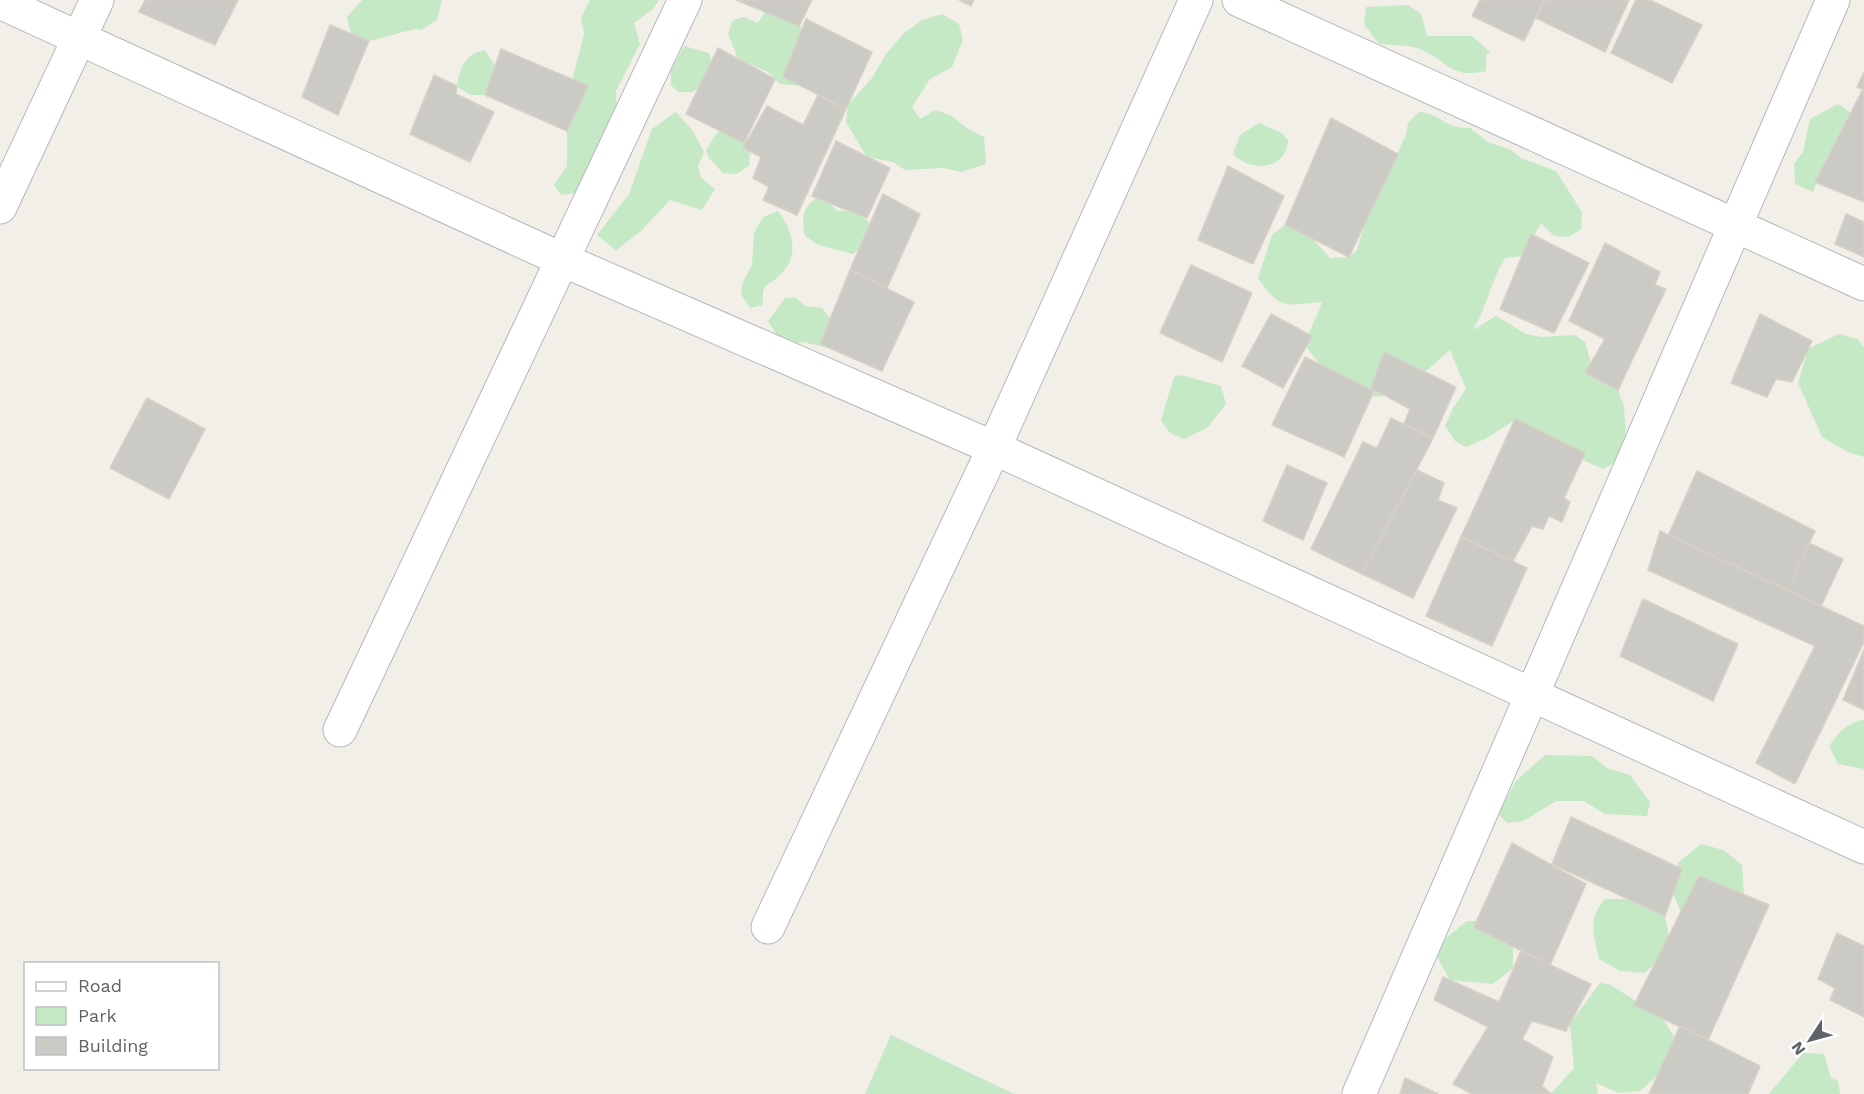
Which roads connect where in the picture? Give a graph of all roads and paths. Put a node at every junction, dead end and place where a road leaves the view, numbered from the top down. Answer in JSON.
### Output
{"nodes":[{"id":1,"x":97,"y":0,"type":"edge"},
{"id":2,"x":685,"y":0,"type":"edge"},
{"id":3,"x":1196,"y":0,"type":"edge"},
{"id":4,"x":1239,"y":0,"type":"edge"},
{"id":5,"x":1833,"y":0,"type":"edge"},
{"id":6,"x":0,"y":2,"type":"edge"},
{"id":7,"x":79,"y":40,"type":"junction"},
{"id":8,"x":0,"y":207,"type":"edge"},
{"id":9,"x":1735,"y":225,"type":"junction"},
{"id":10,"x":563,"y":260,"type":"junction"},
{"id":11,"x":1864,"y":284,"type":"edge"},
{"id":12,"x":994,"y":448,"type":"junction"},
{"id":13,"x":1532,"y":695,"type":"junction"},
{"id":14,"x":340,"y":730,"type":"dead end"},
{"id":15,"x":1864,"y":848,"type":"edge"},
{"id":16,"x":768,"y":927,"type":"dead end"},
{"id":17,"x":1359,"y":1094,"type":"edge"}],
"edges":[{"from":1,"to":7,"type":"street"},
{"from":2,"to":10,"type":"street"},
{"from":3,"to":12,"type":"street"},
{"from":4,"to":9,"type":"street"},
{"from":5,"to":9,"type":"street"},
{"from":6,"to":7,"type":"street"},
{"from":7,"to":8,"type":"street"},
{"from":7,"to":10,"type":"street"},
{"from":9,"to":11,"type":"street"},
{"from":9,"to":13,"type":"street"},
{"from":10,"to":12,"type":"street"},
{"from":10,"to":14,"type":"street"},
{"from":12,"to":13,"type":"street"},
{"from":12,"to":16,"type":"street"},
{"from":13,"to":15,"type":"street"},
{"from":13,"to":17,"type":"street"}]}
